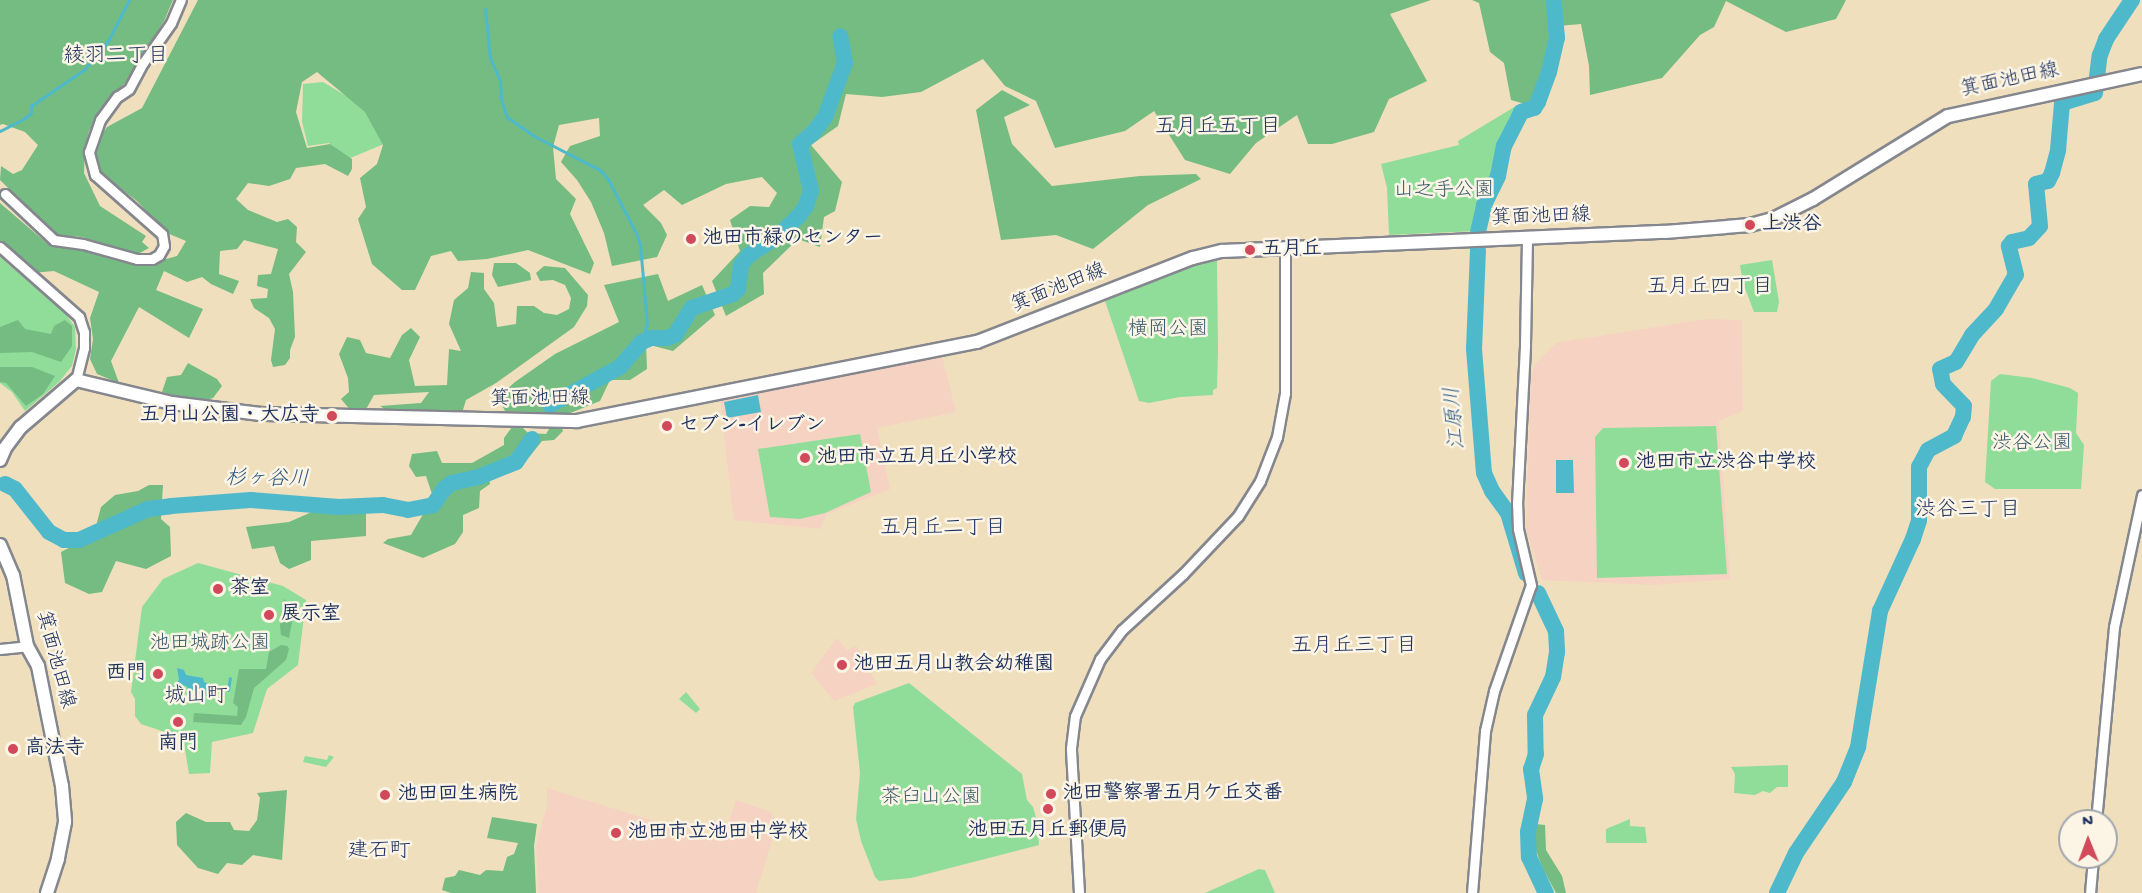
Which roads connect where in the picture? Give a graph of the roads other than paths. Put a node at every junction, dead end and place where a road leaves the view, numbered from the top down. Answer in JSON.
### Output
{"nodes":[{"id":1,"x":181,"y":0,"type":"edge"},
{"id":2,"x":2142,"y":74,"type":"edge"},
{"id":3,"x":2,"y":190,"type":"edge"},
{"id":4,"x":1527,"y":238,"type":"junction"},
{"id":5,"x":0,"y":248,"type":"edge"},
{"id":6,"x":1285,"y":248,"type":"junction"},
{"id":7,"x":76,"y":380,"type":"junction"},
{"id":8,"x":0,"y":460,"type":"edge"},
{"id":9,"x":2142,"y":495,"type":"edge"},
{"id":10,"x":0,"y":545,"type":"edge"},
{"id":11,"x":27,"y":646,"type":"junction"},
{"id":12,"x":0,"y":649,"type":"edge"},
{"id":13,"x":2097,"y":809,"type":"edge"},
{"id":14,"x":2092,"y":869,"type":"edge"},
{"id":15,"x":47,"y":893,"type":"edge"},
{"id":16,"x":1079,"y":893,"type":"edge"},
{"id":17,"x":1472,"y":893,"type":"edge"},
{"id":18,"x":2090,"y":893,"type":"edge"}],
"edges":[{"from":1,"to":3,"type":"street"},
{"from":2,"to":4,"type":"main road","name":"箕面池田線"},
{"from":4,"to":6,"type":"main road","name":"箕面池田線"},
{"from":4,"to":17,"type":"street"},
{"from":5,"to":7,"type":"street"},
{"from":6,"to":7,"type":"main road","name":"箕面池田線"},
{"from":6,"to":16,"type":"street"},
{"from":7,"to":8,"type":"main road"},
{"from":9,"to":13,"type":"street"},
{"from":10,"to":11,"type":"main road","name":"箕面池田線"},
{"from":11,"to":12,"type":"street"},
{"from":11,"to":15,"type":"main road","name":"箕面池田線"},
{"from":14,"to":18,"type":"street"}]}
